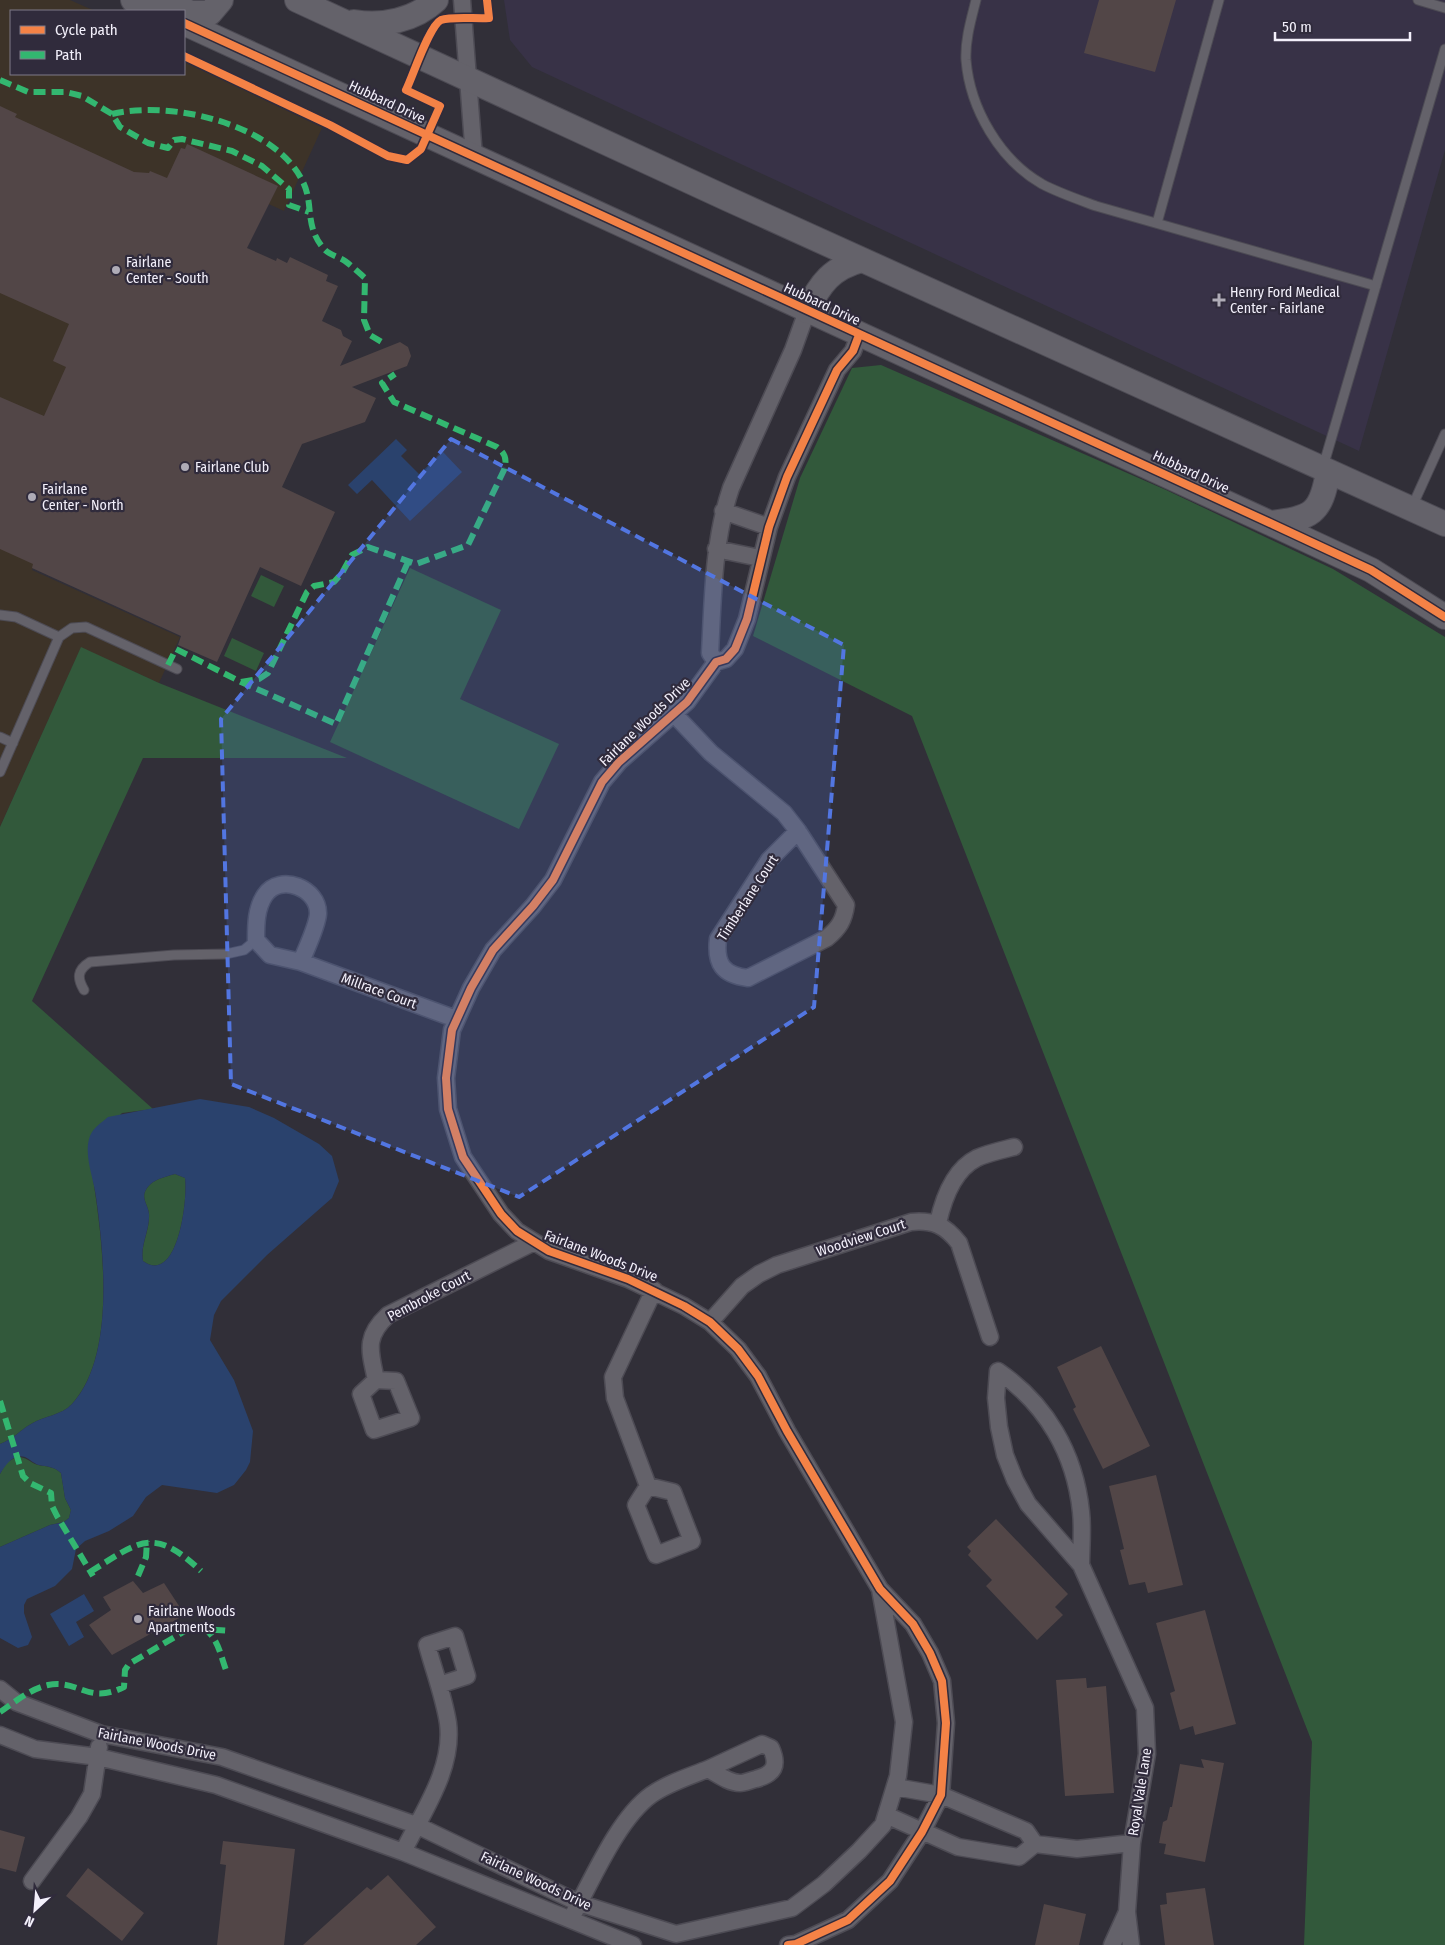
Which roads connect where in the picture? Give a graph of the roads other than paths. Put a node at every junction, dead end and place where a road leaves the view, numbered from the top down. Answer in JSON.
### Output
{"nodes":[{"id":1,"x":134,"y":0,"type":"edge"},
{"id":2,"x":162,"y":0,"type":"edge"},
{"id":3,"x":220,"y":0,"type":"edge"},
{"id":4,"x":297,"y":0,"type":"edge"},
{"id":5,"x":436,"y":0,"type":"edge"},
{"id":6,"x":462,"y":0,"type":"edge"},
{"id":7,"x":976,"y":0,"type":"edge"},
{"id":8,"x":1219,"y":0,"type":"edge"},
{"id":9,"x":1418,"y":0,"type":"edge"},
{"id":10,"x":1445,"y":8,"type":"edge"},
{"id":11,"x":156,"y":10,"type":"edge"},
{"id":12,"x":184,"y":10,"type":"edge"},
{"id":13,"x":185,"y":10,"type":"edge"},
{"id":14,"x":340,"y":20,"type":"junction"},
{"id":15,"x":185,"y":23,"type":"edge"},
{"id":16,"x":1445,"y":49,"type":"edge"},
{"id":17,"x":467,"y":77,"type":"junction"},
{"id":18,"x":474,"y":156,"type":"junction"},
{"id":19,"x":1157,"y":223,"type":"junction"},
{"id":20,"x":862,"y":260,"type":"junction"},
{"id":21,"x":1376,"y":286,"type":"junction"},
{"id":22,"x":807,"y":311,"type":"junction"},
{"id":23,"x":859,"y":335,"type":"junction"},
{"id":24,"x":1445,"y":434,"type":"edge"},
{"id":25,"x":1325,"y":471,"type":"junction"},
{"id":26,"x":1411,"y":509,"type":"junction"},
{"id":27,"x":724,"y":511,"type":"junction"},
{"id":28,"x":1270,"y":523,"type":"junction"},
{"id":29,"x":1445,"y":524,"type":"edge"},
{"id":30,"x":769,"y":527,"type":"junction"},
{"id":31,"x":716,"y":549,"type":"junction"},
{"id":32,"x":760,"y":558,"type":"junction"},
{"id":33,"x":0,"y":615,"type":"edge"},
{"id":34,"x":1445,"y":617,"type":"edge"},
{"id":35,"x":59,"y":637,"type":"junction"},
{"id":36,"x":716,"y":662,"type":"junction"},
{"id":37,"x":177,"y":669,"type":"dead end"},
{"id":38,"x":674,"y":714,"type":"junction"},
{"id":39,"x":0,"y":737,"type":"edge"},
{"id":40,"x":13,"y":743,"type":"junction"},
{"id":41,"x":0,"y":772,"type":"edge"},
{"id":42,"x":798,"y":830,"type":"junction"},
{"id":43,"x":256,"y":940,"type":"junction"},
{"id":44,"x":301,"y":962,"type":"junction"},
{"id":45,"x":84,"y":990,"type":"dead end"},
{"id":46,"x":456,"y":1019,"type":"junction"},
{"id":47,"x":1014,"y":1147,"type":"dead end"},
{"id":48,"x":938,"y":1223,"type":"junction"},
{"id":49,"x":532,"y":1243,"type":"junction"},
{"id":50,"x":654,"y":1290,"type":"junction"},
{"id":51,"x":710,"y":1322,"type":"junction"},
{"id":52,"x":990,"y":1337,"type":"dead end"},
{"id":53,"x":376,"y":1380,"type":"dead end"},
{"id":54,"x":648,"y":1486,"type":"dead end"},
{"id":55,"x":1081,"y":1565,"type":"junction"},
{"id":56,"x":880,"y":1589,"type":"junction"},
{"id":57,"x":439,"y":1685,"type":"dead end"},
{"id":58,"x":0,"y":1689,"type":"edge"},
{"id":59,"x":100,"y":1734,"type":"junction"},
{"id":60,"x":0,"y":1735,"type":"edge"},
{"id":61,"x":98,"y":1757,"type":"junction"},
{"id":62,"x":708,"y":1769,"type":"dead end"},
{"id":63,"x":895,"y":1787,"type":"junction"},
{"id":64,"x":941,"y":1795,"type":"junction"},
{"id":65,"x":886,"y":1815,"type":"junction"},
{"id":66,"x":416,"y":1825,"type":"junction"},
{"id":67,"x":922,"y":1832,"type":"junction"},
{"id":68,"x":1132,"y":1843,"type":"junction"},
{"id":69,"x":1035,"y":1844,"type":"junction"},
{"id":70,"x":403,"y":1852,"type":"junction"},
{"id":71,"x":32,"y":1881,"type":"dead end"},
{"id":72,"x":579,"y":1903,"type":"junction"},
{"id":73,"x":1128,"y":1912,"type":"junction"},
{"id":74,"x":570,"y":1920,"type":"junction"},
{"id":75,"x":674,"y":1940,"type":"edge"},
{"id":76,"x":634,"y":1945,"type":"edge"},
{"id":77,"x":788,"y":1945,"type":"edge"},
{"id":78,"x":1112,"y":1945,"type":"edge"},
{"id":79,"x":1131,"y":1945,"type":"edge"}],
"edges":[{"from":1,"to":11,"type":"street"},
{"from":2,"to":12,"type":"street"},
{"from":3,"to":13,"type":"street"},
{"from":4,"to":14,"type":"street"},
{"from":5,"to":14,"type":"street"},
{"from":6,"to":17,"type":"street"},
{"from":7,"to":19,"type":"lane"},
{"from":8,"to":19,"type":"lane"},
{"from":9,"to":10,"type":"lane"},
{"from":14,"to":17,"type":"street"},
{"from":15,"to":18,"type":"street","name":"Hubbard Drive"},
{"from":16,"to":21,"type":"lane"},
{"from":17,"to":18,"type":"street"},
{"from":17,"to":20,"type":"street"},
{"from":18,"to":22,"type":"street","name":"Hubbard Drive"},
{"from":19,"to":21,"type":"lane"},
{"from":20,"to":22,"type":"street"},
{"from":20,"to":25,"type":"street"},
{"from":21,"to":25,"type":"lane"},
{"from":22,"to":23,"type":"street","name":"Hubbard Drive"},
{"from":22,"to":27,"type":"street"},
{"from":23,"to":28,"type":"street","name":"Hubbard Drive"},
{"from":23,"to":30,"type":"street","name":"Fairlane Woods Drive"},
{"from":24,"to":26,"type":"lane"},
{"from":25,"to":26,"type":"street"},
{"from":25,"to":28,"type":"street"},
{"from":26,"to":29,"type":"street"},
{"from":27,"to":30,"type":"street"},
{"from":27,"to":31,"type":"street"},
{"from":28,"to":34,"type":"street","name":"Hubbard Drive"},
{"from":30,"to":32,"type":"street","name":"Fairlane Woods Drive"},
{"from":31,"to":32,"type":"street"},
{"from":31,"to":36,"type":"street"},
{"from":32,"to":36,"type":"street","name":"Fairlane Woods Drive"},
{"from":33,"to":35,"type":"lane"},
{"from":35,"to":37,"type":"lane"},
{"from":35,"to":40,"type":"lane"},
{"from":36,"to":38,"type":"street","name":"Fairlane Woods Drive"},
{"from":38,"to":42,"type":"street","name":"Timberlane Court"},
{"from":38,"to":46,"type":"street","name":"Fairlane Woods Drive"},
{"from":39,"to":40,"type":"lane"},
{"from":40,"to":41,"type":"lane"},
{"from":42,"to":42,"type":"street","name":"Timberlane Court"},
{"from":43,"to":44,"type":"street","name":"Millrace Court"},
{"from":43,"to":44,"type":"street"},
{"from":43,"to":45,"type":"lane"},
{"from":44,"to":46,"type":"street","name":"Millrace Court"},
{"from":46,"to":49,"type":"street","name":"Fairlane Woods Drive"},
{"from":47,"to":48,"type":"street"},
{"from":48,"to":51,"type":"street","name":"Woodview Court"},
{"from":48,"to":52,"type":"street"},
{"from":49,"to":50,"type":"street","name":"Fairlane Woods Drive"},
{"from":49,"to":53,"type":"street","name":"Pembroke Court"},
{"from":50,"to":51,"type":"street","name":"Fairlane Woods Drive"},
{"from":50,"to":54,"type":"street"},
{"from":51,"to":56,"type":"street","name":"Fairlane Woods Drive"},
{"from":55,"to":55,"type":"street","name":"Royal Vale Lane"},
{"from":55,"to":68,"type":"street","name":"Royal Vale Lane"},
{"from":56,"to":63,"type":"street","name":"Fairlane Woods Drive"},
{"from":56,"to":64,"type":"street","name":"Fairlane Woods Drive"},
{"from":57,"to":66,"type":"street"},
{"from":58,"to":59,"type":"street","name":"Fairlane Woods Drive"},
{"from":59,"to":61,"type":"street"},
{"from":59,"to":66,"type":"street","name":"Fairlane Woods Drive"},
{"from":60,"to":61,"type":"street","name":"Fairlane Woods Drive"},
{"from":61,"to":70,"type":"street","name":"Fairlane Woods Drive"},
{"from":61,"to":71,"type":"street"},
{"from":62,"to":72,"type":"street"},
{"from":63,"to":64,"type":"street"},
{"from":63,"to":65,"type":"street","name":"Fairlane Woods Drive"},
{"from":64,"to":67,"type":"street","name":"Fairlane Woods Drive"},
{"from":64,"to":69,"type":"street"},
{"from":65,"to":67,"type":"street"},
{"from":65,"to":75,"type":"street","name":"Fairlane Woods Drive"},
{"from":66,"to":70,"type":"street"},
{"from":66,"to":72,"type":"street","name":"Fairlane Woods Drive"},
{"from":67,"to":69,"type":"street"},
{"from":67,"to":77,"type":"street","name":"Fairlane Woods Drive"},
{"from":68,"to":69,"type":"street"},
{"from":68,"to":73,"type":"street","name":"Royal Vale Lane"},
{"from":70,"to":74,"type":"street","name":"Fairlane Woods Drive"},
{"from":72,"to":74,"type":"street"},
{"from":72,"to":75,"type":"street","name":"Fairlane Woods Drive"},
{"from":73,"to":78,"type":"street","name":"Royal Vale Lane"},
{"from":73,"to":79,"type":"street","name":"Royal Vale Lane"},
{"from":74,"to":76,"type":"street","name":"Fairlane Woods Drive"}]}
